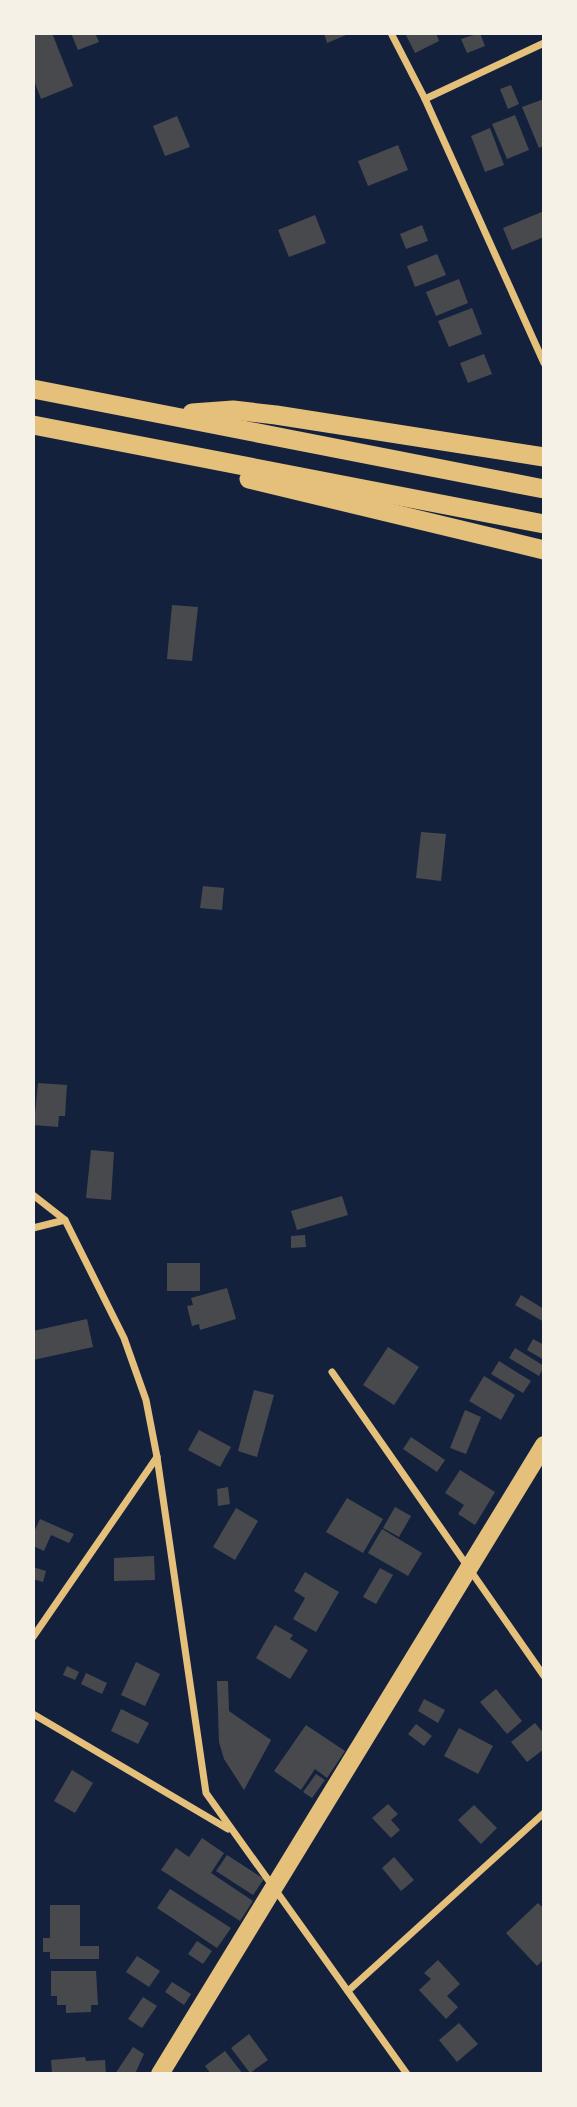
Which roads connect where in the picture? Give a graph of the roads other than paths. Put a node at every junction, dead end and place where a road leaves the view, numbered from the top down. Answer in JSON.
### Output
{"nodes":[{"id":1,"x":391,"y":33,"type":"edge"},
{"id":2,"x":544,"y":43,"type":"edge"},
{"id":3,"x":425,"y":99,"type":"junction"},
{"id":4,"x":544,"y":363,"type":"edge"},
{"id":5,"x":33,"y":389,"type":"edge"},
{"id":6,"x":178,"y":417,"type":"junction"},
{"id":7,"x":33,"y":425,"type":"edge"},
{"id":8,"x":169,"y":452,"type":"junction"},
{"id":9,"x":544,"y":457,"type":"edge"},
{"id":10,"x":544,"y":489,"type":"edge"},
{"id":11,"x":544,"y":524,"type":"edge"},
{"id":12,"x":544,"y":550,"type":"edge"},
{"id":13,"x":33,"y":1195,"type":"edge"},
{"id":14,"x":65,"y":1220,"type":"junction"},
{"id":15,"x":33,"y":1228,"type":"edge"},
{"id":16,"x":332,"y":1373,"type":"dead end"},
{"id":17,"x":544,"y":1445,"type":"edge"},
{"id":18,"x":157,"y":1457,"type":"junction"},
{"id":19,"x":469,"y":1571,"type":"junction"},
{"id":20,"x":33,"y":1637,"type":"edge"},
{"id":21,"x":544,"y":1676,"type":"edge"},
{"id":22,"x":33,"y":1714,"type":"edge"},
{"id":23,"x":544,"y":1813,"type":"edge"},
{"id":24,"x":234,"y":1833,"type":"junction"},
{"id":25,"x":273,"y":1886,"type":"junction"},
{"id":26,"x":348,"y":1991,"type":"junction"},
{"id":27,"x":160,"y":2074,"type":"edge"},
{"id":28,"x":407,"y":2074,"type":"edge"}],
"edges":[{"from":1,"to":3,"type":"street"},
{"from":2,"to":3,"type":"street"},
{"from":3,"to":4,"type":"street"},
{"from":5,"to":6,"type":"highway"},
{"from":6,"to":9,"type":"highway"},
{"from":6,"to":10,"type":"highway"},
{"from":7,"to":8,"type":"highway"},
{"from":8,"to":11,"type":"highway"},
{"from":8,"to":12,"type":"highway"},
{"from":13,"to":14,"type":"street"},
{"from":14,"to":15,"type":"street"},
{"from":14,"to":18,"type":"street"},
{"from":16,"to":19,"type":"street"},
{"from":17,"to":19,"type":"main road"},
{"from":18,"to":20,"type":"street"},
{"from":18,"to":24,"type":"street"},
{"from":19,"to":21,"type":"street"},
{"from":19,"to":25,"type":"main road"},
{"from":22,"to":24,"type":"street"},
{"from":23,"to":26,"type":"street"},
{"from":24,"to":25,"type":"street"},
{"from":25,"to":26,"type":"street"},
{"from":25,"to":27,"type":"main road"},
{"from":26,"to":28,"type":"street"}]}
